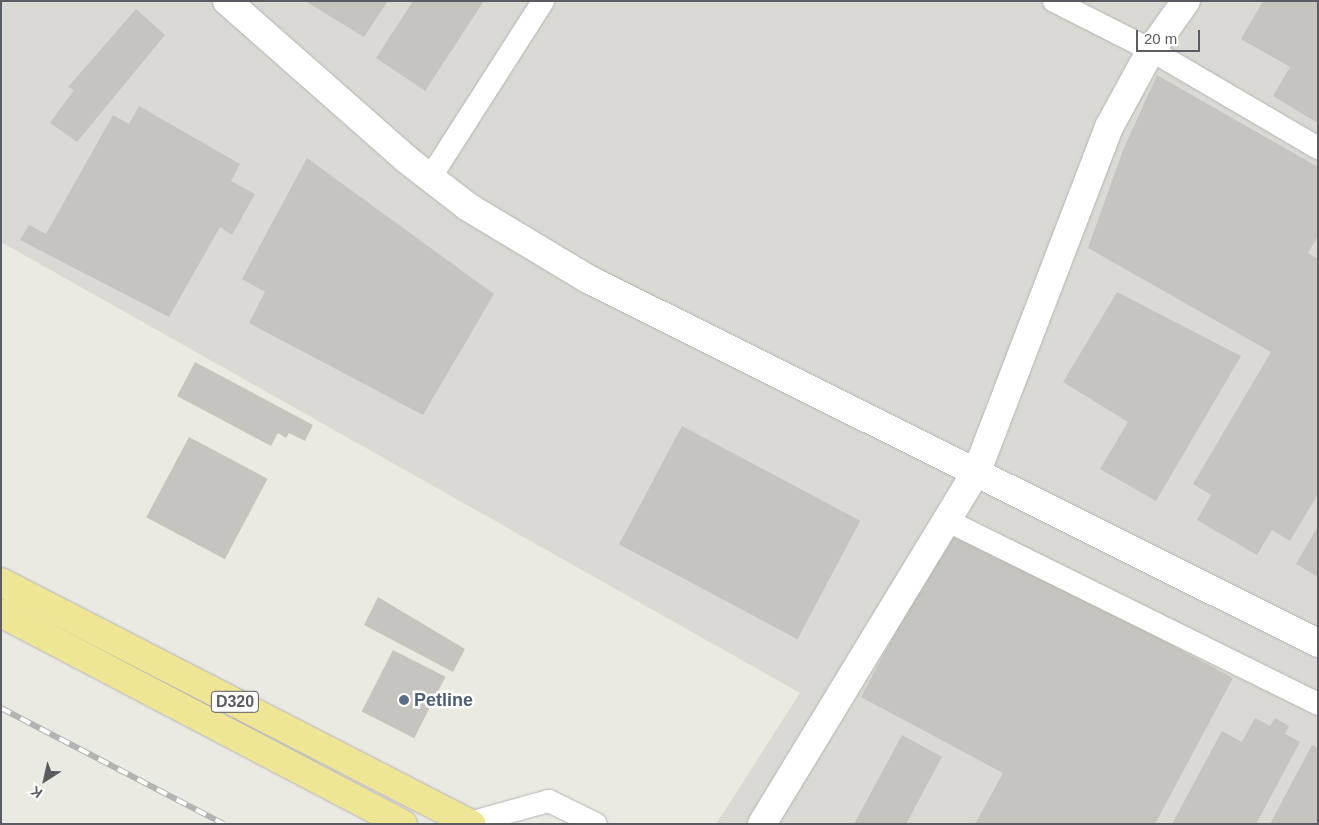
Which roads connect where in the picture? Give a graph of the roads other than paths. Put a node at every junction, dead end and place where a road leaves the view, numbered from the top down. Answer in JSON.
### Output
{"nodes":[{"id":1,"x":227,"y":1,"type":"edge"},
{"id":2,"x":543,"y":1,"type":"edge"},
{"id":3,"x":1054,"y":1,"type":"edge"},
{"id":4,"x":1186,"y":1,"type":"edge"},
{"id":5,"x":1151,"y":50,"type":"junction"},
{"id":6,"x":1318,"y":148,"type":"edge"},
{"id":7,"x":430,"y":178,"type":"junction"},
{"id":8,"x":977,"y":471,"type":"junction"},
{"id":9,"x":946,"y":520,"type":"junction"},
{"id":10,"x":1,"y":582,"type":"edge"},
{"id":11,"x":1,"y":613,"type":"edge"},
{"id":12,"x":1318,"y":643,"type":"edge"},
{"id":13,"x":1318,"y":704,"type":"edge"},
{"id":14,"x":470,"y":823,"type":"edge"},
{"id":15,"x":403,"y":824,"type":"edge"},
{"id":16,"x":596,"y":824,"type":"edge"},
{"id":17,"x":762,"y":824,"type":"edge"}],
"edges":[{"from":1,"to":7,"type":"street"},
{"from":2,"to":7,"type":"street"},
{"from":3,"to":5,"type":"street"},
{"from":4,"to":5,"type":"street"},
{"from":5,"to":6,"type":"street"},
{"from":5,"to":8,"type":"street"},
{"from":7,"to":8,"type":"street"},
{"from":8,"to":9,"type":"street"},
{"from":8,"to":12,"type":"street"},
{"from":9,"to":13,"type":"street"},
{"from":9,"to":17,"type":"street"},
{"from":10,"to":14,"type":"highway","number":"D320"},
{"from":11,"to":15,"type":"highway","number":"D320"},
{"from":14,"to":16,"type":"street"}]}
